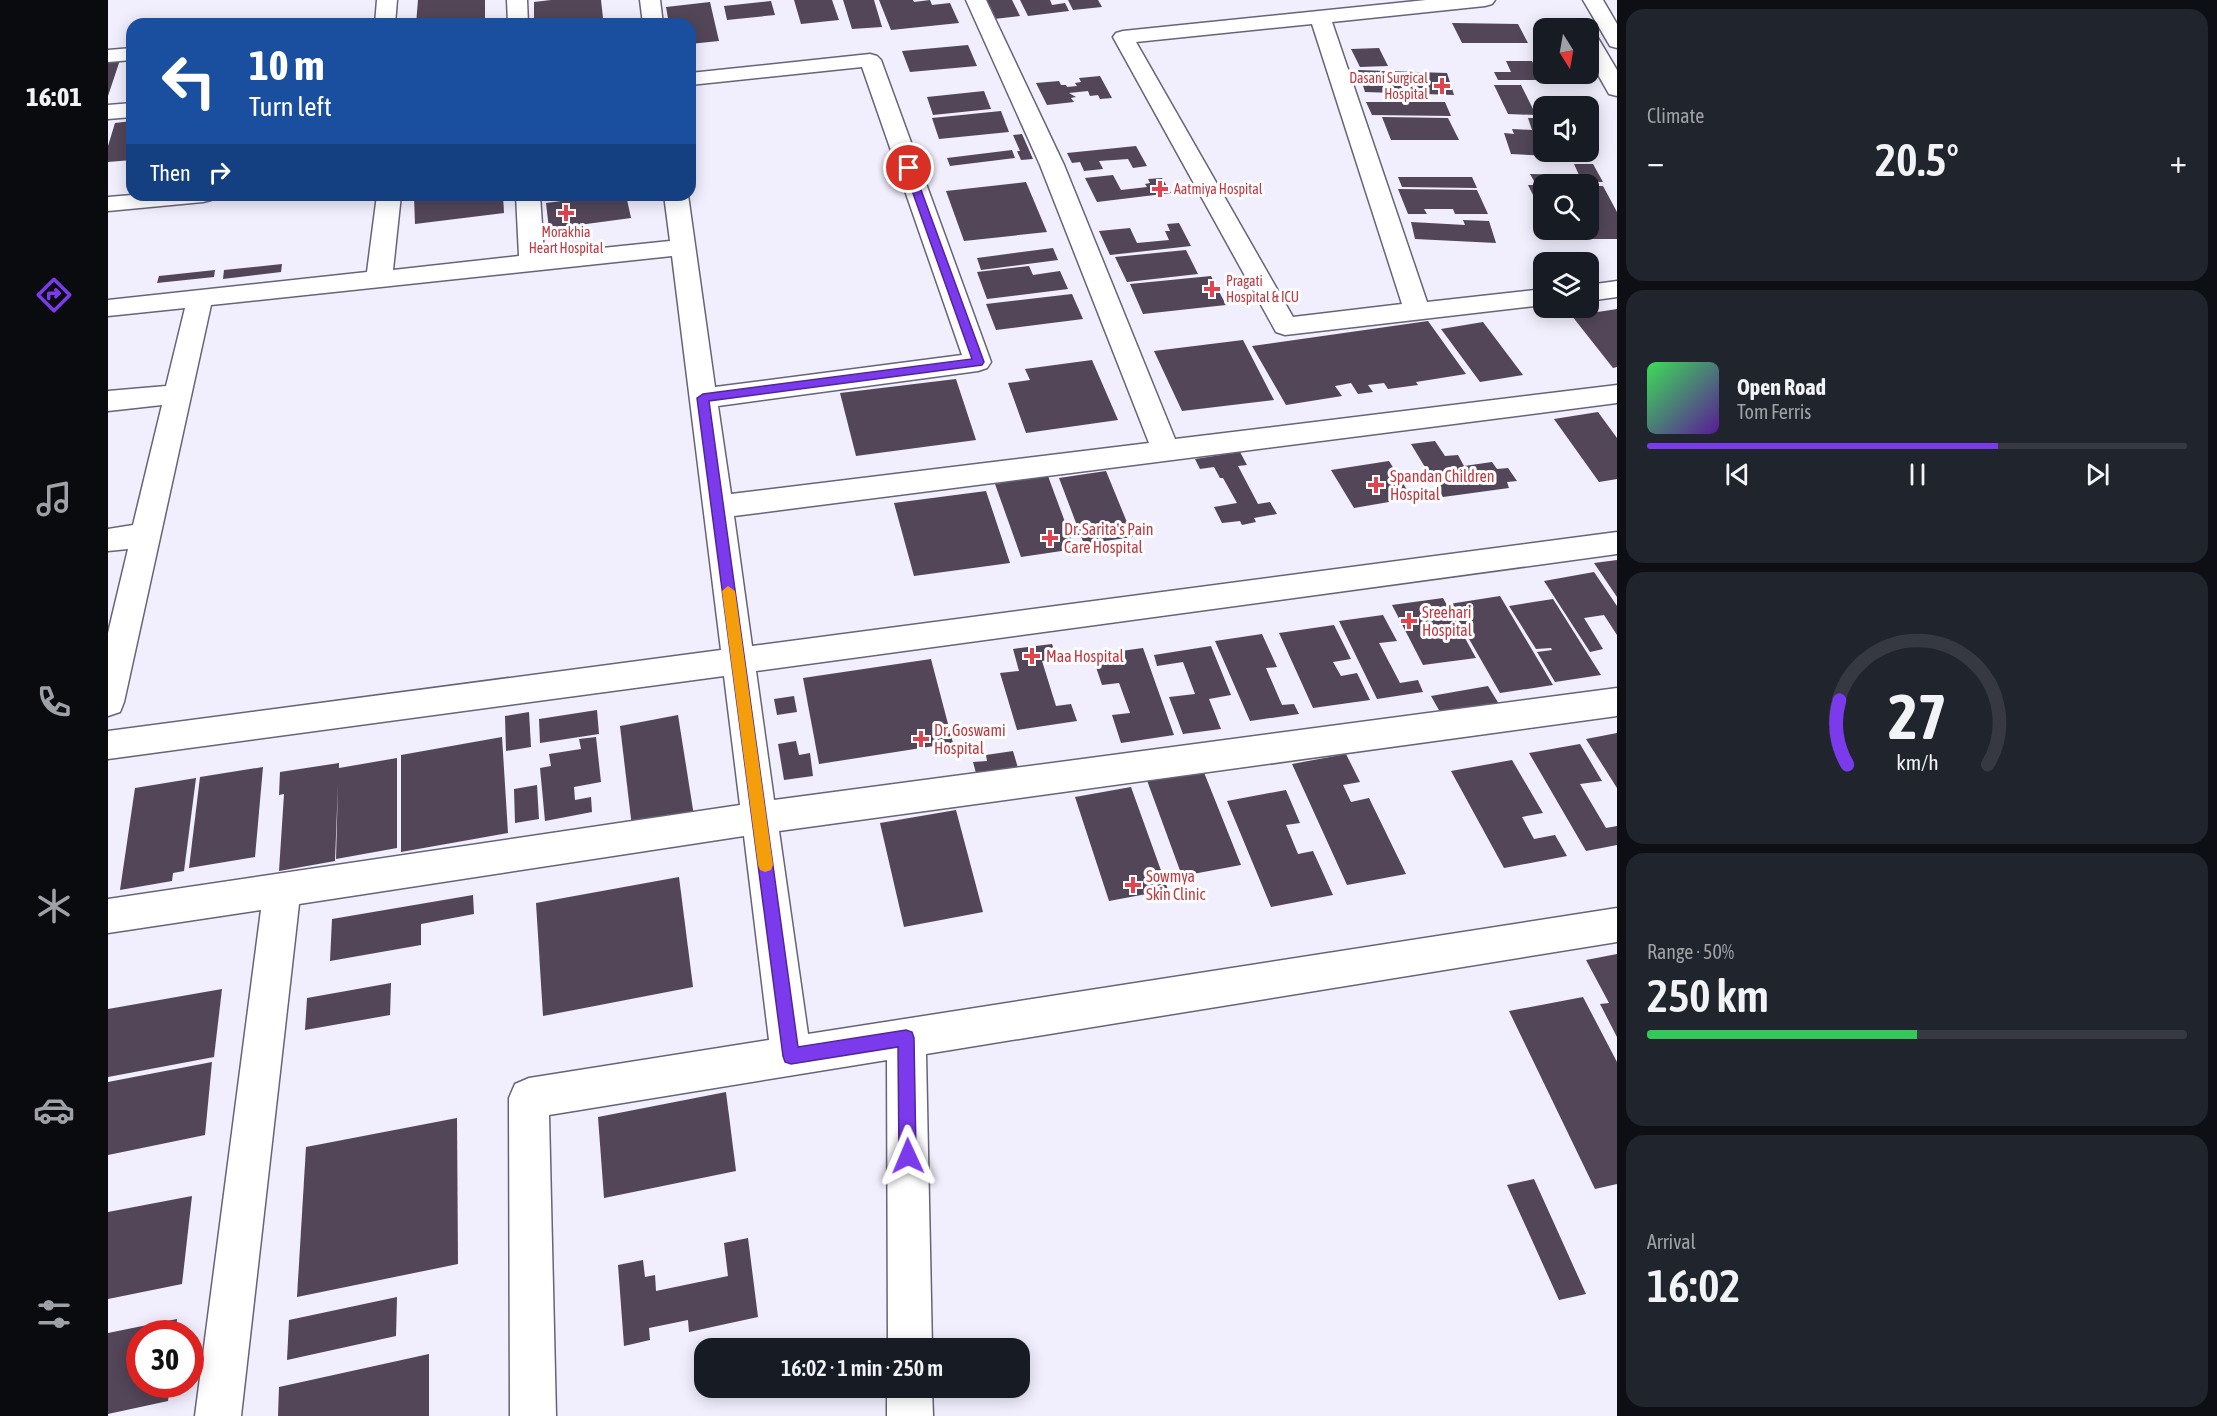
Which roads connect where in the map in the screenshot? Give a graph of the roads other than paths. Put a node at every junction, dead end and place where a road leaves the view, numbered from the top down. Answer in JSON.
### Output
{"nodes":[{"id":1,"x":387,"y":0,"type":"edge"},
{"id":2,"x":517,"y":0,"type":"edge"},
{"id":3,"x":650,"y":0,"type":"edge"},
{"id":4,"x":976,"y":0,"type":"edge"},
{"id":5,"x":1485,"y":0,"type":"edge"},
{"id":6,"x":1593,"y":0,"type":"edge"},
{"id":7,"x":1320,"y":17,"type":"junction"},
{"id":8,"x":386,"y":18,"type":"edge"},
{"id":9,"x":518,"y":18,"type":"edge"},
{"id":10,"x":652,"y":18,"type":"edge"},
{"id":11,"x":1617,"y":42,"type":"edge"},
{"id":12,"x":126,"y":54,"type":"edge"},
{"id":13,"x":108,"y":56,"type":"edge"},
{"id":14,"x":1599,"y":56,"type":"edge"},
{"id":15,"x":696,"y":78,"type":"edge"},
{"id":16,"x":1617,"y":89,"type":"edge"},
{"id":17,"x":126,"y":110,"type":"edge"},
{"id":18,"x":108,"y":112,"type":"edge"},
{"id":19,"x":140,"y":201,"type":"edge"},
{"id":20,"x":387,"y":201,"type":"edge"},
{"id":21,"x":528,"y":201,"type":"edge"},
{"id":22,"x":677,"y":201,"type":"edge"},
{"id":23,"x":108,"y":204,"type":"edge"},
{"id":24,"x":683,"y":248,"type":"junction"},
{"id":25,"x":532,"y":263,"type":"junction"},
{"id":26,"x":379,"y":279,"type":"junction"},
{"id":27,"x":1617,"y":290,"type":"edge"},
{"id":28,"x":1599,"y":292,"type":"edge"},
{"id":29,"x":200,"y":298,"type":"junction"},
{"id":30,"x":1533,"y":298,"type":"edge"},
{"id":31,"x":108,"y":308,"type":"edge"},
{"id":32,"x":1417,"y":311,"type":"junction"},
{"id":33,"x":178,"y":394,"type":"junction"},
{"id":34,"x":1617,"y":394,"type":"edge"},
{"id":35,"x":703,"y":398,"type":"junction"},
{"id":36,"x":108,"y":401,"type":"edge"},
{"id":37,"x":1166,"y":451,"type":"junction"},
{"id":38,"x":717,"y":507,"type":"junction"},
{"id":39,"x":146,"y":535,"type":"junction"},
{"id":40,"x":108,"y":540,"type":"edge"},
{"id":41,"x":1617,"y":543,"type":"edge"},
{"id":42,"x":738,"y":661,"type":"junction"},
{"id":43,"x":108,"y":702,"type":"edge"},
{"id":44,"x":1617,"y":702,"type":"edge"},
{"id":45,"x":108,"y":745,"type":"edge"},
{"id":46,"x":759,"y":818,"type":"junction"},
{"id":47,"x":282,"y":890,"type":"junction"},
{"id":48,"x":108,"y":916,"type":"edge"},
{"id":49,"x":1617,"y":925,"type":"edge"},
{"id":50,"x":906,"y":1038,"type":"junction"},
{"id":51,"x":791,"y":1056,"type":"junction"},
{"id":52,"x":910,"y":1338,"type":"edge"},
{"id":53,"x":910,"y":1398,"type":"edge"},
{"id":54,"x":218,"y":1416,"type":"edge"},
{"id":55,"x":533,"y":1416,"type":"edge"},
{"id":56,"x":910,"y":1416,"type":"edge"}],
"edges":[{"from":1,"to":8,"type":"street"},
{"from":2,"to":9,"type":"street"},
{"from":3,"to":10,"type":"street"},
{"from":4,"to":37,"type":"street"},
{"from":5,"to":7,"type":"street"},
{"from":6,"to":11,"type":"street"},
{"from":7,"to":32,"type":"street"},
{"from":7,"to":32,"type":"street"},
{"from":12,"to":13,"type":"street"},
{"from":14,"to":16,"type":"street"},
{"from":15,"to":35,"type":"street"},
{"from":17,"to":18,"type":"street"},
{"from":19,"to":23,"type":"street"},
{"from":20,"to":26,"type":"street"},
{"from":21,"to":25,"type":"street"},
{"from":22,"to":24,"type":"street"},
{"from":24,"to":25,"type":"street"},
{"from":24,"to":35,"type":"street"},
{"from":25,"to":26,"type":"street"},
{"from":26,"to":29,"type":"street"},
{"from":27,"to":28,"type":"street"},
{"from":29,"to":31,"type":"street"},
{"from":29,"to":33,"type":"street"},
{"from":30,"to":32,"type":"street"},
{"from":33,"to":36,"type":"street"},
{"from":33,"to":39,"type":"street"},
{"from":34,"to":37,"type":"street"},
{"from":35,"to":38,"type":"street"},
{"from":37,"to":38,"type":"street"},
{"from":38,"to":42,"type":"street"},
{"from":39,"to":40,"type":"street"},
{"from":39,"to":43,"type":"street"},
{"from":41,"to":42,"type":"street"},
{"from":42,"to":45,"type":"street"},
{"from":42,"to":46,"type":"street"},
{"from":44,"to":46,"type":"street"},
{"from":46,"to":47,"type":"street"},
{"from":46,"to":51,"type":"street"},
{"from":47,"to":48,"type":"street"},
{"from":47,"to":54,"type":"street"},
{"from":49,"to":50,"type":"street"},
{"from":50,"to":51,"type":"street"},
{"from":50,"to":52,"type":"street"},
{"from":51,"to":55,"type":"street"},
{"from":53,"to":56,"type":"street"}]}
